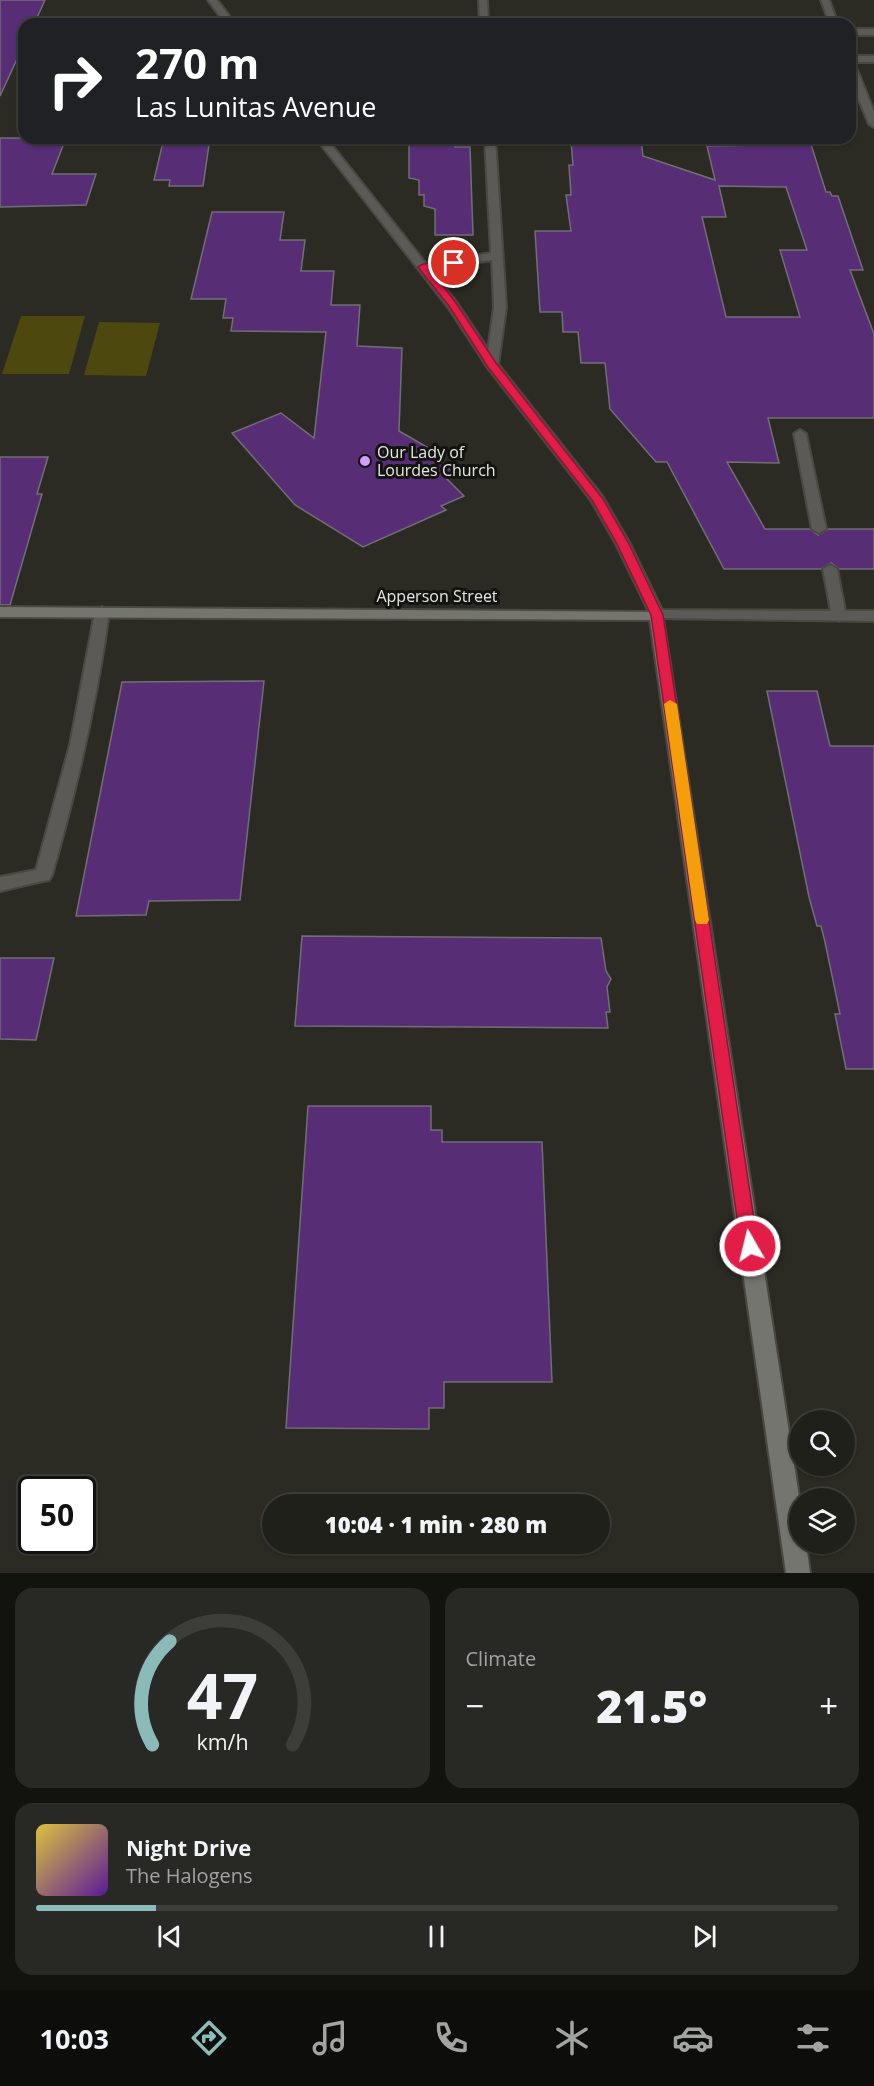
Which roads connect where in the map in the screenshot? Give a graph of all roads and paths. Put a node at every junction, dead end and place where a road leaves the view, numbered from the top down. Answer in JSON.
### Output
{"nodes":[{"id":1,"x":212,"y":0,"type":"edge"},
{"id":2,"x":483,"y":0,"type":"edge"},
{"id":3,"x":825,"y":0,"type":"edge"},
{"id":4,"x":226,"y":18,"type":"edge"},
{"id":5,"x":484,"y":18,"type":"edge"},
{"id":6,"x":832,"y":18,"type":"edge"},
{"id":7,"x":856,"y":32,"type":"edge"},
{"id":8,"x":874,"y":32,"type":"edge"},
{"id":9,"x":856,"y":59,"type":"edge"},
{"id":10,"x":874,"y":59,"type":"edge"},
{"id":11,"x":856,"y":80,"type":"edge"},
{"id":12,"x":874,"y":124,"type":"edge"},
{"id":13,"x":326,"y":144,"type":"edge"},
{"id":14,"x":490,"y":144,"type":"edge"},
{"id":15,"x":496,"y":256,"type":"junction"},
{"id":16,"x":423,"y":267,"type":"junction"},
{"id":17,"x":492,"y":365,"type":"junction"},
{"id":18,"x":801,"y":434,"type":"dead end"},
{"id":19,"x":819,"y":529,"type":"dead end"},
{"id":20,"x":830,"y":569,"type":"dead end"},
{"id":21,"x":0,"y":612,"type":"edge"},
{"id":22,"x":102,"y":612,"type":"junction"},
{"id":23,"x":657,"y":615,"type":"junction"},
{"id":24,"x":839,"y":616,"type":"junction"},
{"id":25,"x":874,"y":616,"type":"edge"},
{"id":26,"x":0,"y":884,"type":"edge"},
{"id":27,"x":798,"y":1573,"type":"edge"}],
"edges":[{"from":1,"to":4,"type":"street"},
{"from":2,"to":5,"type":"street"},
{"from":3,"to":6,"type":"street"},
{"from":7,"to":8,"type":"street"},
{"from":9,"to":10,"type":"street"},
{"from":11,"to":12,"type":"street"},
{"from":13,"to":16,"type":"street"},
{"from":14,"to":15,"type":"street"},
{"from":15,"to":16,"type":"street"},
{"from":15,"to":17,"type":"street"},
{"from":16,"to":17,"type":"street"},
{"from":17,"to":23,"type":"street"},
{"from":18,"to":19,"type":"street"},
{"from":20,"to":24,"type":"street"},
{"from":21,"to":22,"type":"main road","name":"Apperson Street"},
{"from":22,"to":23,"type":"main road","name":"Apperson Street"},
{"from":22,"to":26,"type":"street"},
{"from":23,"to":24,"type":"street","name":"Apperson Street"},
{"from":23,"to":27,"type":"main road"},
{"from":24,"to":25,"type":"street","name":"Apperson Street"}]}
